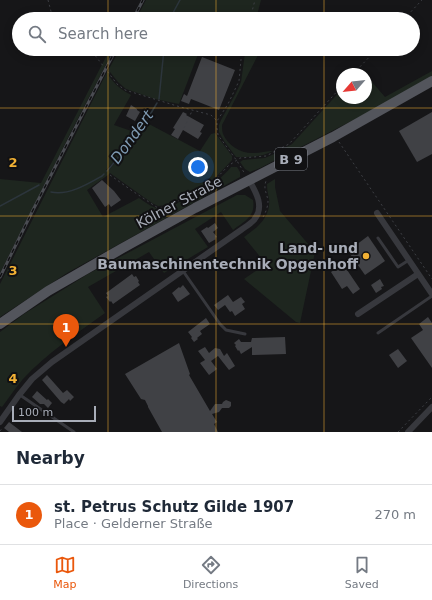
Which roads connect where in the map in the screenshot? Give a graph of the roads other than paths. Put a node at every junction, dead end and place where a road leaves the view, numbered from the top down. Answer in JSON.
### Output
{"nodes":[{"id":1,"x":432,"y":81,"type":"edge"},
{"id":2,"x":249,"y":180,"type":"junction"},
{"id":3,"x":377,"y":213,"type":"dead end"},
{"id":4,"x":378,"y":238,"type":"dead end"},
{"id":5,"x":409,"y":260,"type":"junction"},
{"id":6,"x":183,"y":271,"type":"junction"},
{"id":7,"x":418,"y":274,"type":"junction"},
{"id":8,"x":432,"y":295,"type":"edge"},
{"id":9,"x":358,"y":314,"type":"dead end"},
{"id":10,"x":0,"y":324,"type":"edge"},
{"id":11,"x":378,"y":333,"type":"dead end"},
{"id":12,"x":245,"y":334,"type":"dead end"},
{"id":13,"x":20,"y":394,"type":"junction"},
{"id":14,"x":432,"y":407,"type":"edge"},
{"id":15,"x":2,"y":424,"type":"edge"},
{"id":16,"x":410,"y":431,"type":"edge"},
{"id":17,"x":74,"y":432,"type":"edge"}],
"edges":[{"from":1,"to":2,"type":"main road","number":"B 9"},
{"from":2,"to":6,"type":"street"},
{"from":2,"to":10,"type":"main road","name":"Kölner Straße","number":"B 9"},
{"from":3,"to":5,"type":"street"},
{"from":4,"to":5,"type":"lane"},
{"from":5,"to":7,"type":"street"},
{"from":6,"to":12,"type":"lane"},
{"from":6,"to":13,"type":"street"},
{"from":7,"to":8,"type":"street"},
{"from":7,"to":9,"type":"street"},
{"from":8,"to":11,"type":"lane"},
{"from":13,"to":15,"type":"street"},
{"from":13,"to":17,"type":"lane"},
{"from":14,"to":16,"type":"street"}]}
